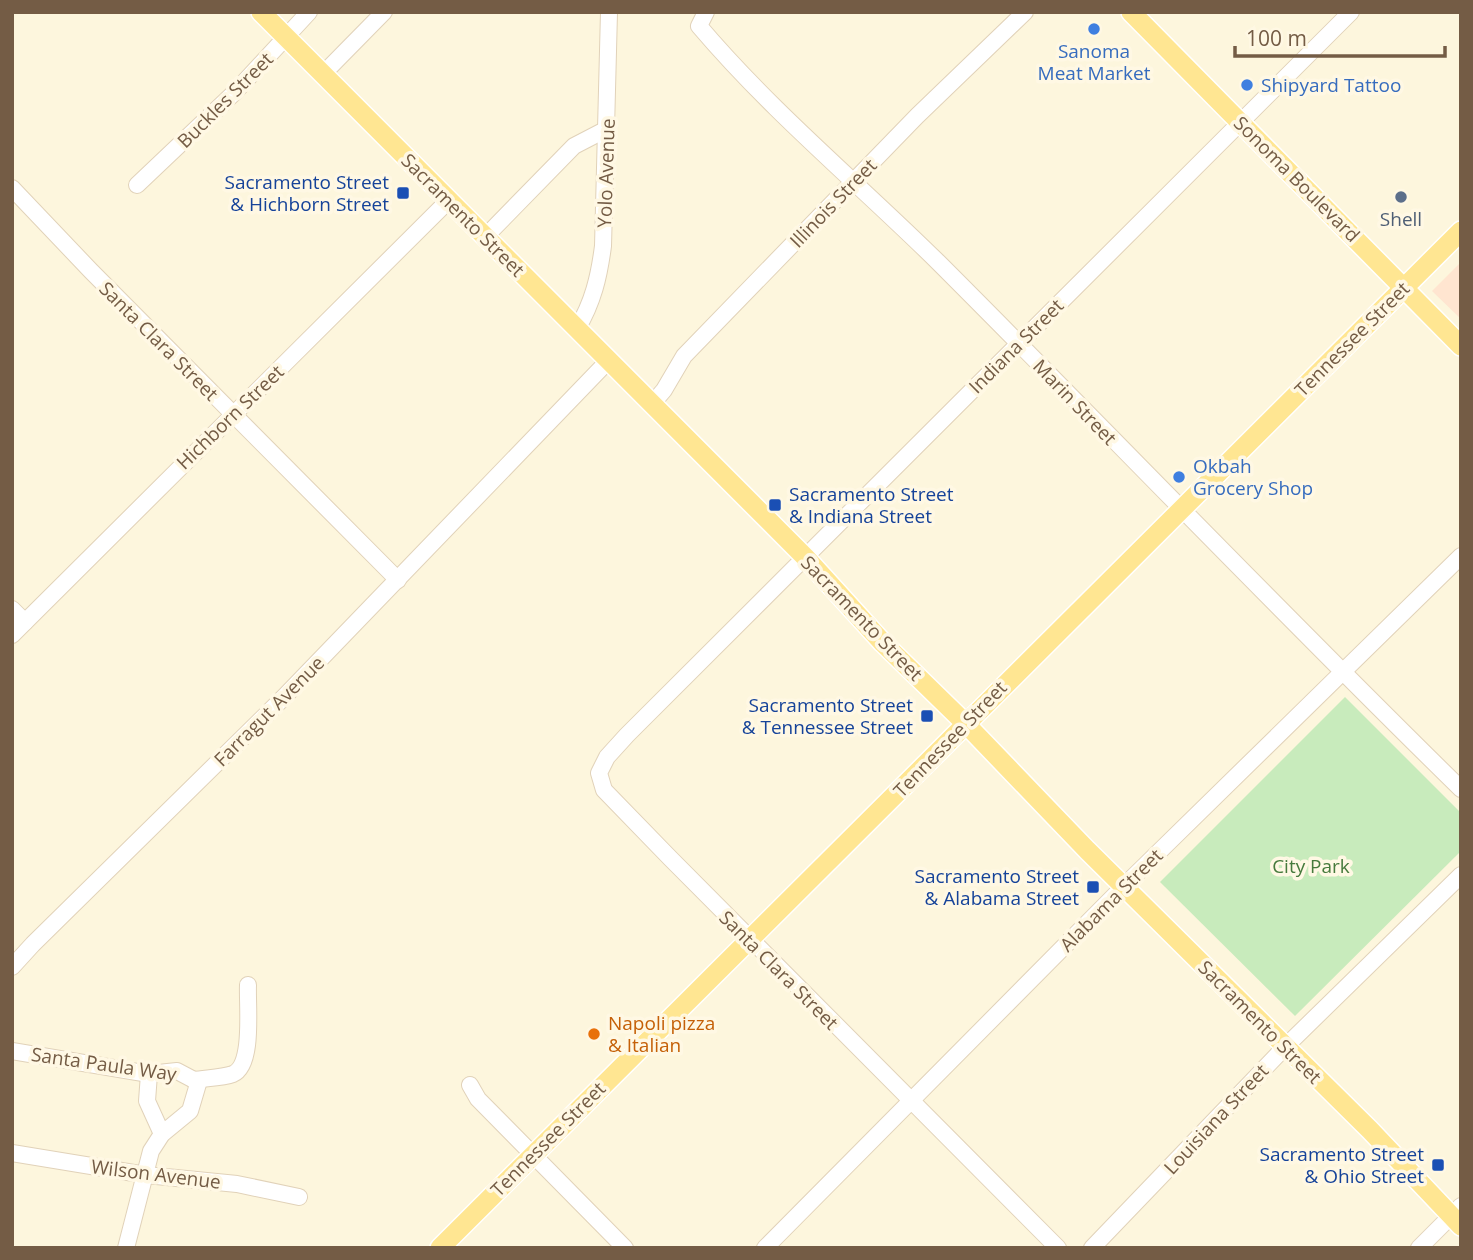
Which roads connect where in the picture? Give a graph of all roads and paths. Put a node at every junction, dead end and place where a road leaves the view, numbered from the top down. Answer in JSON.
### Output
{"nodes":[{"id":1,"x":261,"y":12,"type":"edge"},
{"id":2,"x":309,"y":12,"type":"edge"},
{"id":3,"x":384,"y":12,"type":"edge"},
{"id":4,"x":609,"y":12,"type":"edge"},
{"id":5,"x":706,"y":12,"type":"edge"},
{"id":6,"x":1025,"y":12,"type":"edge"},
{"id":7,"x":1131,"y":12,"type":"edge"},
{"id":8,"x":1350,"y":12,"type":"edge"},
{"id":9,"x":287,"y":38,"type":"junction"},
{"id":10,"x":323,"y":75,"type":"junction"},
{"id":11,"x":1240,"y":122,"type":"junction"},
{"id":12,"x":607,"y":132,"type":"junction"},
{"id":13,"x":854,"y":182,"type":"junction"},
{"id":14,"x":137,"y":185,"type":"dead end"},
{"id":15,"x":12,"y":188,"type":"edge"},
{"id":16,"x":449,"y":201,"type":"junction"},
{"id":17,"x":1461,"y":231,"type":"edge"},
{"id":18,"x":485,"y":237,"type":"junction"},
{"id":19,"x":1404,"y":288,"type":"junction"},
{"id":20,"x":577,"y":329,"type":"junction"},
{"id":21,"x":1018,"y":344,"type":"junction"},
{"id":22,"x":1461,"y":346,"type":"edge"},
{"id":23,"x":609,"y":360,"type":"junction"},
{"id":24,"x":646,"y":398,"type":"junction"},
{"id":25,"x":232,"y":415,"type":"junction"},
{"id":26,"x":1180,"y":509,"type":"junction"},
{"id":27,"x":1461,"y":556,"type":"edge"},
{"id":28,"x":805,"y":557,"type":"junction"},
{"id":29,"x":398,"y":580,"type":"junction"},
{"id":30,"x":12,"y":609,"type":"edge"},
{"id":31,"x":25,"y":622,"type":"junction"},
{"id":32,"x":12,"y":635,"type":"edge"},
{"id":33,"x":1343,"y":673,"type":"junction"},
{"id":34,"x":682,"y":680,"type":"joint"},
{"id":35,"x":965,"y":723,"type":"junction"},
{"id":36,"x":1461,"y":789,"type":"edge"},
{"id":37,"x":1461,"y":874,"type":"edge"},
{"id":38,"x":1124,"y":886,"type":"junction"},
{"id":39,"x":750,"y":940,"type":"junction"},
{"id":40,"x":12,"y":967,"type":"edge"},
{"id":41,"x":248,"y":985,"type":"dead end"},
{"id":42,"x":1285,"y":1047,"type":"junction"},
{"id":43,"x":12,"y":1051,"type":"edge"},
{"id":44,"x":149,"y":1074,"type":"junction"},
{"id":45,"x":194,"y":1080,"type":"junction"},
{"id":46,"x":470,"y":1085,"type":"dead end"},
{"id":47,"x":910,"y":1102,"type":"junction"},
{"id":48,"x":162,"y":1134,"type":"junction"},
{"id":49,"x":12,"y":1153,"type":"edge"},
{"id":50,"x":532,"y":1154,"type":"junction"},
{"id":51,"x":146,"y":1175,"type":"junction"},
{"id":52,"x":299,"y":1196,"type":"dead end"},
{"id":53,"x":1458,"y":1216,"type":"edge"},
{"id":54,"x":126,"y":1248,"type":"edge"},
{"id":55,"x":440,"y":1248,"type":"edge"},
{"id":56,"x":625,"y":1248,"type":"edge"},
{"id":57,"x":765,"y":1248,"type":"edge"},
{"id":58,"x":1058,"y":1248,"type":"edge"},
{"id":59,"x":1092,"y":1248,"type":"edge"},
{"id":60,"x":1419,"y":1248,"type":"edge"}],
"edges":[{"from":1,"to":9,"type":"main road","name":"Sacramento Street"},
{"from":2,"to":9,"type":"street","name":"Buckles Street"},
{"from":3,"to":10,"type":"street"},
{"from":4,"to":12,"type":"street","name":"Yolo Avenue"},
{"from":5,"to":13,"type":"street","name":"Marin Street"},
{"from":6,"to":13,"type":"street","name":"Illinois Street"},
{"from":7,"to":11,"type":"main road","name":"Sonoma Boulevard"},
{"from":8,"to":11,"type":"street","name":"Indiana Street"},
{"from":9,"to":10,"type":"main road","name":"Sacramento Street"},
{"from":9,"to":14,"type":"street","name":"Buckles Street"},
{"from":10,"to":16,"type":"main road","name":"Sacramento Street"},
{"from":11,"to":19,"type":"main road","name":"Sonoma Boulevard"},
{"from":11,"to":21,"type":"street","name":"Indiana Street"},
{"from":12,"to":18,"type":"street"},
{"from":12,"to":20,"type":"street","name":"Yolo Avenue"},
{"from":13,"to":21,"type":"street","name":"Marin Street"},
{"from":13,"to":24,"type":"street","name":"Illinois Street"},
{"from":15,"to":25,"type":"street","name":"Santa Clara Street"},
{"from":16,"to":18,"type":"main road","name":"Sacramento Street"},
{"from":16,"to":25,"type":"street","name":"Hichborn Street"},
{"from":17,"to":19,"type":"main road","name":"Tennessee Street"},
{"from":18,"to":20,"type":"main road","name":"Sacramento Street"},
{"from":19,"to":22,"type":"main road","name":"Sonoma Boulevard"},
{"from":19,"to":26,"type":"main road","name":"Tennessee Street"},
{"from":20,"to":23,"type":"main road","name":"Sacramento Street"},
{"from":21,"to":26,"type":"street","name":"Marin Street"},
{"from":21,"to":28,"type":"street","name":"Indiana Street"},
{"from":23,"to":24,"type":"main road","name":"Sacramento Street"},
{"from":23,"to":29,"type":"street","name":"Farragut Avenue"},
{"from":24,"to":28,"type":"main road","name":"Sacramento Street"},
{"from":25,"to":29,"type":"street","name":"Santa Clara Street"},
{"from":25,"to":31,"type":"street","name":"Hichborn Street"},
{"from":26,"to":33,"type":"street","name":"Marin Street"},
{"from":26,"to":35,"type":"main road","name":"Tennessee Street"},
{"from":27,"to":33,"type":"street","name":"Alabama Street"},
{"from":28,"to":34,"type":"street","name":"Indiana Street"},
{"from":28,"to":35,"type":"main road","name":"Sacramento Street"},
{"from":29,"to":40,"type":"street","name":"Farragut Avenue"},
{"from":30,"to":31,"type":"street"},
{"from":31,"to":32,"type":"street","name":"Hichborn Street"},
{"from":33,"to":36,"type":"street","name":"Marin Street"},
{"from":33,"to":38,"type":"street","name":"Alabama Street"},
{"from":34,"to":39,"type":"street","name":"Santa Clara Street"},
{"from":35,"to":38,"type":"main road","name":"Sacramento Street"},
{"from":35,"to":39,"type":"main road","name":"Tennessee Street"},
{"from":37,"to":42,"type":"street","name":"Louisiana Street"},
{"from":38,"to":42,"type":"main road","name":"Sacramento Street"},
{"from":38,"to":47,"type":"street","name":"Alabama Street"},
{"from":39,"to":47,"type":"street","name":"Santa Clara Street"},
{"from":39,"to":50,"type":"main road","name":"Tennessee Street"},
{"from":41,"to":45,"type":"street"},
{"from":42,"to":53,"type":"main road","name":"Sacramento Street"},
{"from":42,"to":59,"type":"street","name":"Louisiana Street"},
{"from":43,"to":44,"type":"street","name":"Santa Paula Way"},
{"from":44,"to":45,"type":"street","name":"Santa Paula Way"},
{"from":44,"to":48,"type":"street"},
{"from":45,"to":48,"type":"street"},
{"from":46,"to":50,"type":"street"},
{"from":47,"to":57,"type":"street","name":"Alabama Street"},
{"from":47,"to":58,"type":"street","name":"Santa Clara Street"},
{"from":48,"to":51,"type":"street"},
{"from":49,"to":51,"type":"street","name":"Wilson Avenue"},
{"from":50,"to":55,"type":"main road","name":"Tennessee Street"},
{"from":50,"to":56,"type":"street"},
{"from":51,"to":52,"type":"street","name":"Wilson Avenue"},
{"from":51,"to":54,"type":"street"},
{"from":53,"to":60,"type":"street"}]}
